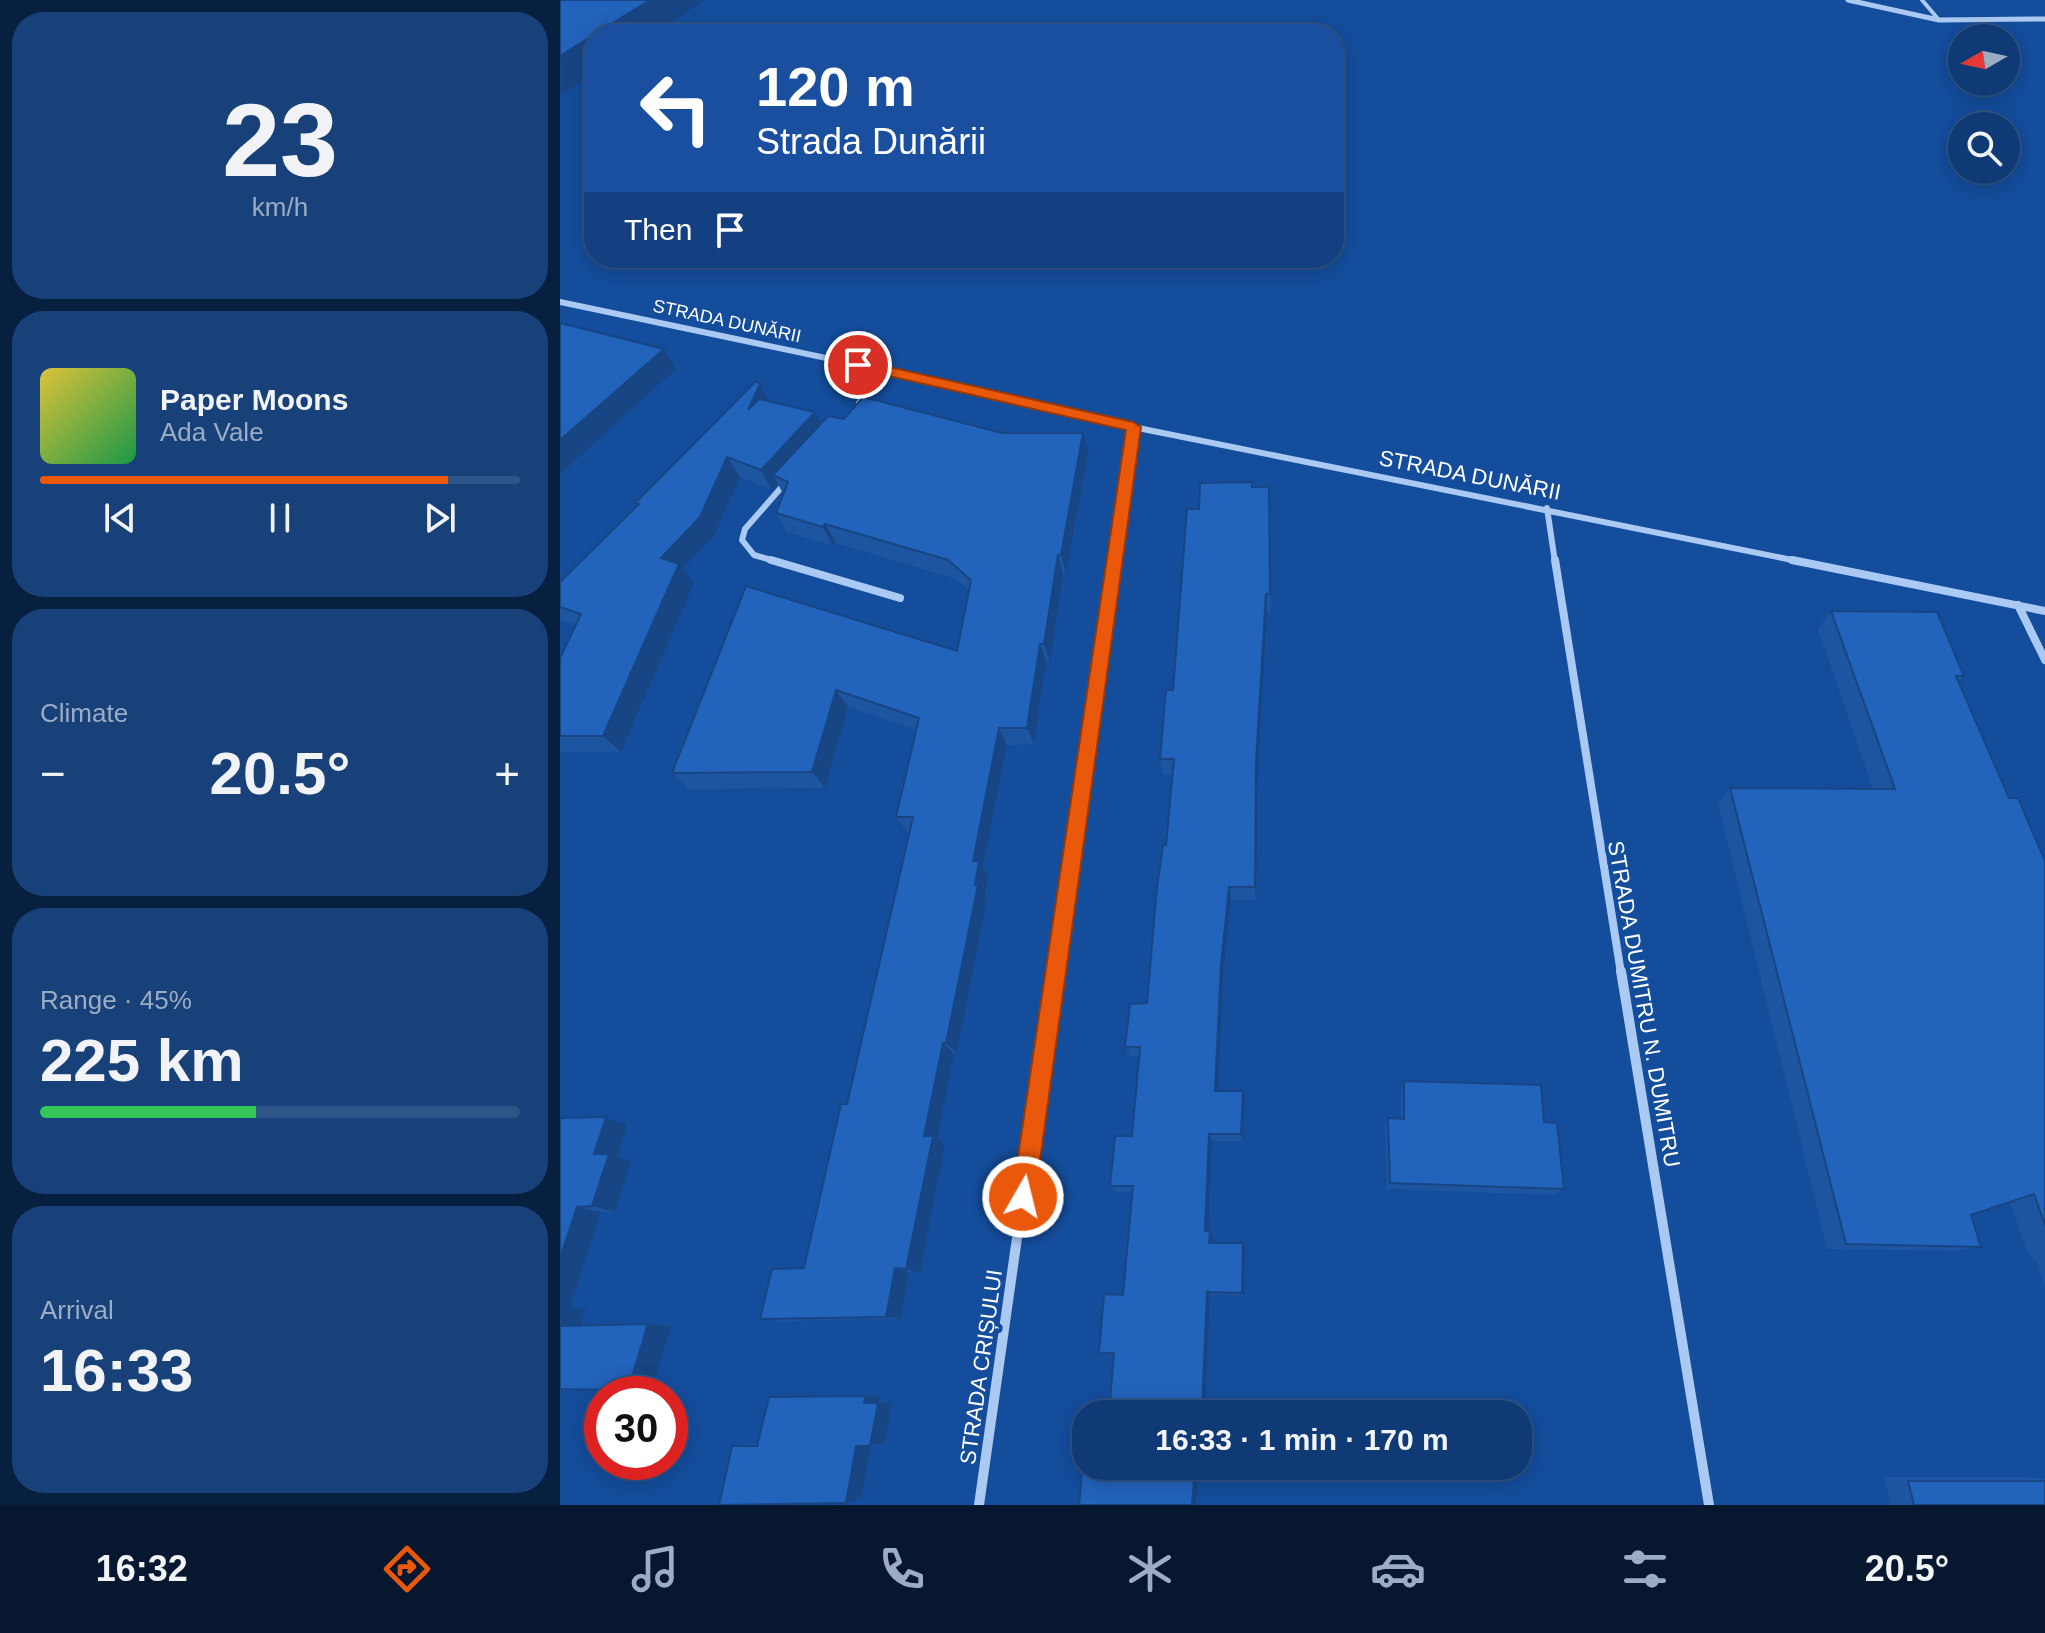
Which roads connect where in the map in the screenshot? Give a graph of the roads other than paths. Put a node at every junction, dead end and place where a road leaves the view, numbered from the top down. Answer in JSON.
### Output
{"nodes":[{"id":1,"x":1848,"y":0,"type":"edge"},
{"id":2,"x":1922,"y":0,"type":"edge"},
{"id":3,"x":2045,"y":19,"type":"edge"},
{"id":4,"x":1939,"y":20,"type":"junction"},
{"id":5,"x":560,"y":302,"type":"edge"},
{"id":6,"x":888,"y":371,"type":"junction"},
{"id":7,"x":857,"y":405,"type":"edge"},
{"id":8,"x":1133,"y":427,"type":"junction"},
{"id":9,"x":796,"y":472,"type":"edge"},
{"id":10,"x":1547,"y":508,"type":"junction"},
{"id":11,"x":900,"y":598,"type":"dead end"},
{"id":12,"x":2018,"y":605,"type":"junction"},
{"id":13,"x":2045,"y":611,"type":"edge"},
{"id":14,"x":2045,"y":660,"type":"edge"},
{"id":15,"x":979,"y":1505,"type":"edge"},
{"id":16,"x":1709,"y":1505,"type":"edge"}],
"edges":[{"from":1,"to":4,"type":"street"},
{"from":2,"to":4,"type":"lane"},
{"from":3,"to":4,"type":"street"},
{"from":5,"to":6,"type":"street","name":"STRADA DUNĂRII"},
{"from":6,"to":7,"type":"street"},
{"from":6,"to":8,"type":"street","name":"STRADA DUNĂRII"},
{"from":8,"to":10,"type":"street","name":"STRADA DUNĂRII"},
{"from":8,"to":15,"type":"street","name":"STRADA CRIȘULUI"},
{"from":9,"to":11,"type":"street"},
{"from":10,"to":12,"type":"street","name":"STRADA DUNĂRII"},
{"from":10,"to":16,"type":"street","name":"STRADA DUMITRU N. DUMITRU"},
{"from":12,"to":13,"type":"street","name":"STRADA DUNĂRII"},
{"from":12,"to":14,"type":"street"}]}
